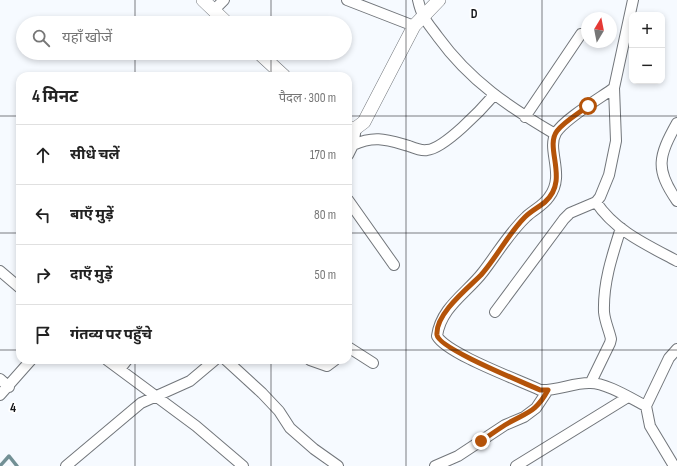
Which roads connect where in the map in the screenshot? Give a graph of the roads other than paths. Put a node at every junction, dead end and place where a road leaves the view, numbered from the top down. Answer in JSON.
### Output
{"nodes":[{"id":1,"x":203,"y":0,"type":"edge"},
{"id":2,"x":224,"y":0,"type":"edge"},
{"id":3,"x":347,"y":0,"type":"edge"},
{"id":4,"x":418,"y":0,"type":"edge"},
{"id":5,"x":439,"y":0,"type":"edge"},
{"id":6,"x":633,"y":0,"type":"edge"},
{"id":7,"x":214,"y":10,"type":"junction"},
{"id":8,"x":220,"y":16,"type":"edge"},
{"id":9,"x":418,"y":21,"type":"junction"},
{"id":10,"x":581,"y":34,"type":"dead end"},
{"id":11,"x":267,"y":60,"type":"edge"},
{"id":12,"x":280,"y":72,"type":"edge"},
{"id":13,"x":614,"y":88,"type":"junction"},
{"id":14,"x":494,"y":95,"type":"junction"},
{"id":15,"x":525,"y":116,"type":"junction"},
{"id":16,"x":677,"y":124,"type":"edge"},
{"id":17,"x":352,"y":128,"type":"edge"},
{"id":18,"x":555,"y":134,"type":"junction"},
{"id":19,"x":353,"y":144,"type":"joint"},
{"id":20,"x":677,"y":201,"type":"edge"},
{"id":21,"x":596,"y":202,"type":"junction"},
{"id":22,"x":352,"y":206,"type":"edge"},
{"id":23,"x":621,"y":228,"type":"junction"},
{"id":24,"x":677,"y":261,"type":"edge"},
{"id":25,"x":394,"y":265,"type":"dead end"},
{"id":26,"x":0,"y":271,"type":"edge"},
{"id":27,"x":16,"y":285,"type":"edge"},
{"id":28,"x":494,"y":312,"type":"dead end"},
{"id":29,"x":677,"y":349,"type":"edge"},
{"id":30,"x":352,"y":350,"type":"edge"},
{"id":31,"x":373,"y":363,"type":"dead end"},
{"id":32,"x":28,"y":364,"type":"edge"},
{"id":33,"x":113,"y":364,"type":"edge"},
{"id":34,"x":123,"y":364,"type":"edge"},
{"id":35,"x":210,"y":364,"type":"edge"},
{"id":36,"x":230,"y":364,"type":"edge"},
{"id":37,"x":120,"y":369,"type":"junction"},
{"id":38,"x":0,"y":379,"type":"edge"},
{"id":39,"x":591,"y":382,"type":"junction"},
{"id":40,"x":9,"y":387,"type":"junction"},
{"id":41,"x":548,"y":390,"type":"junction"},
{"id":42,"x":0,"y":395,"type":"edge"},
{"id":43,"x":156,"y":396,"type":"junction"},
{"id":44,"x":628,"y":397,"type":"junction"},
{"id":45,"x":646,"y":406,"type":"junction"},
{"id":46,"x":66,"y":466,"type":"edge"},
{"id":47,"x":244,"y":466,"type":"edge"},
{"id":48,"x":338,"y":466,"type":"edge"},
{"id":49,"x":435,"y":466,"type":"edge"},
{"id":50,"x":516,"y":466,"type":"edge"},
{"id":51,"x":674,"y":466,"type":"edge"}],
"edges":[{"from":1,"to":7,"type":"street"},
{"from":2,"to":7,"type":"street"},
{"from":3,"to":9,"type":"street"},
{"from":4,"to":9,"type":"street"},
{"from":5,"to":9,"type":"street"},
{"from":6,"to":13,"type":"street"},
{"from":7,"to":8,"type":"street"},
{"from":9,"to":14,"type":"street"},
{"from":9,"to":17,"type":"street"},
{"from":10,"to":15,"type":"street"},
{"from":11,"to":12,"type":"street"},
{"from":13,"to":18,"type":"street"},
{"from":13,"to":21,"type":"street"},
{"from":14,"to":15,"type":"street"},
{"from":14,"to":19,"type":"street"},
{"from":15,"to":18,"type":"street"},
{"from":16,"to":20,"type":"street"},
{"from":17,"to":19,"type":"street"},
{"from":18,"to":41,"type":"street"},
{"from":21,"to":23,"type":"street"},
{"from":21,"to":28,"type":"street"},
{"from":22,"to":25,"type":"street"},
{"from":23,"to":24,"type":"street"},
{"from":23,"to":39,"type":"street"},
{"from":26,"to":27,"type":"street"},
{"from":29,"to":45,"type":"street"},
{"from":30,"to":31,"type":"street"},
{"from":32,"to":40,"type":"street"},
{"from":33,"to":37,"type":"street"},
{"from":34,"to":37,"type":"street"},
{"from":35,"to":43,"type":"street"},
{"from":36,"to":48,"type":"street"},
{"from":37,"to":43,"type":"street"},
{"from":38,"to":40,"type":"street"},
{"from":39,"to":41,"type":"street"},
{"from":39,"to":44,"type":"street"},
{"from":40,"to":42,"type":"street"},
{"from":41,"to":49,"type":"street"},
{"from":43,"to":46,"type":"street"},
{"from":43,"to":47,"type":"street"},
{"from":44,"to":45,"type":"street"},
{"from":44,"to":50,"type":"street"},
{"from":45,"to":51,"type":"street"}]}
